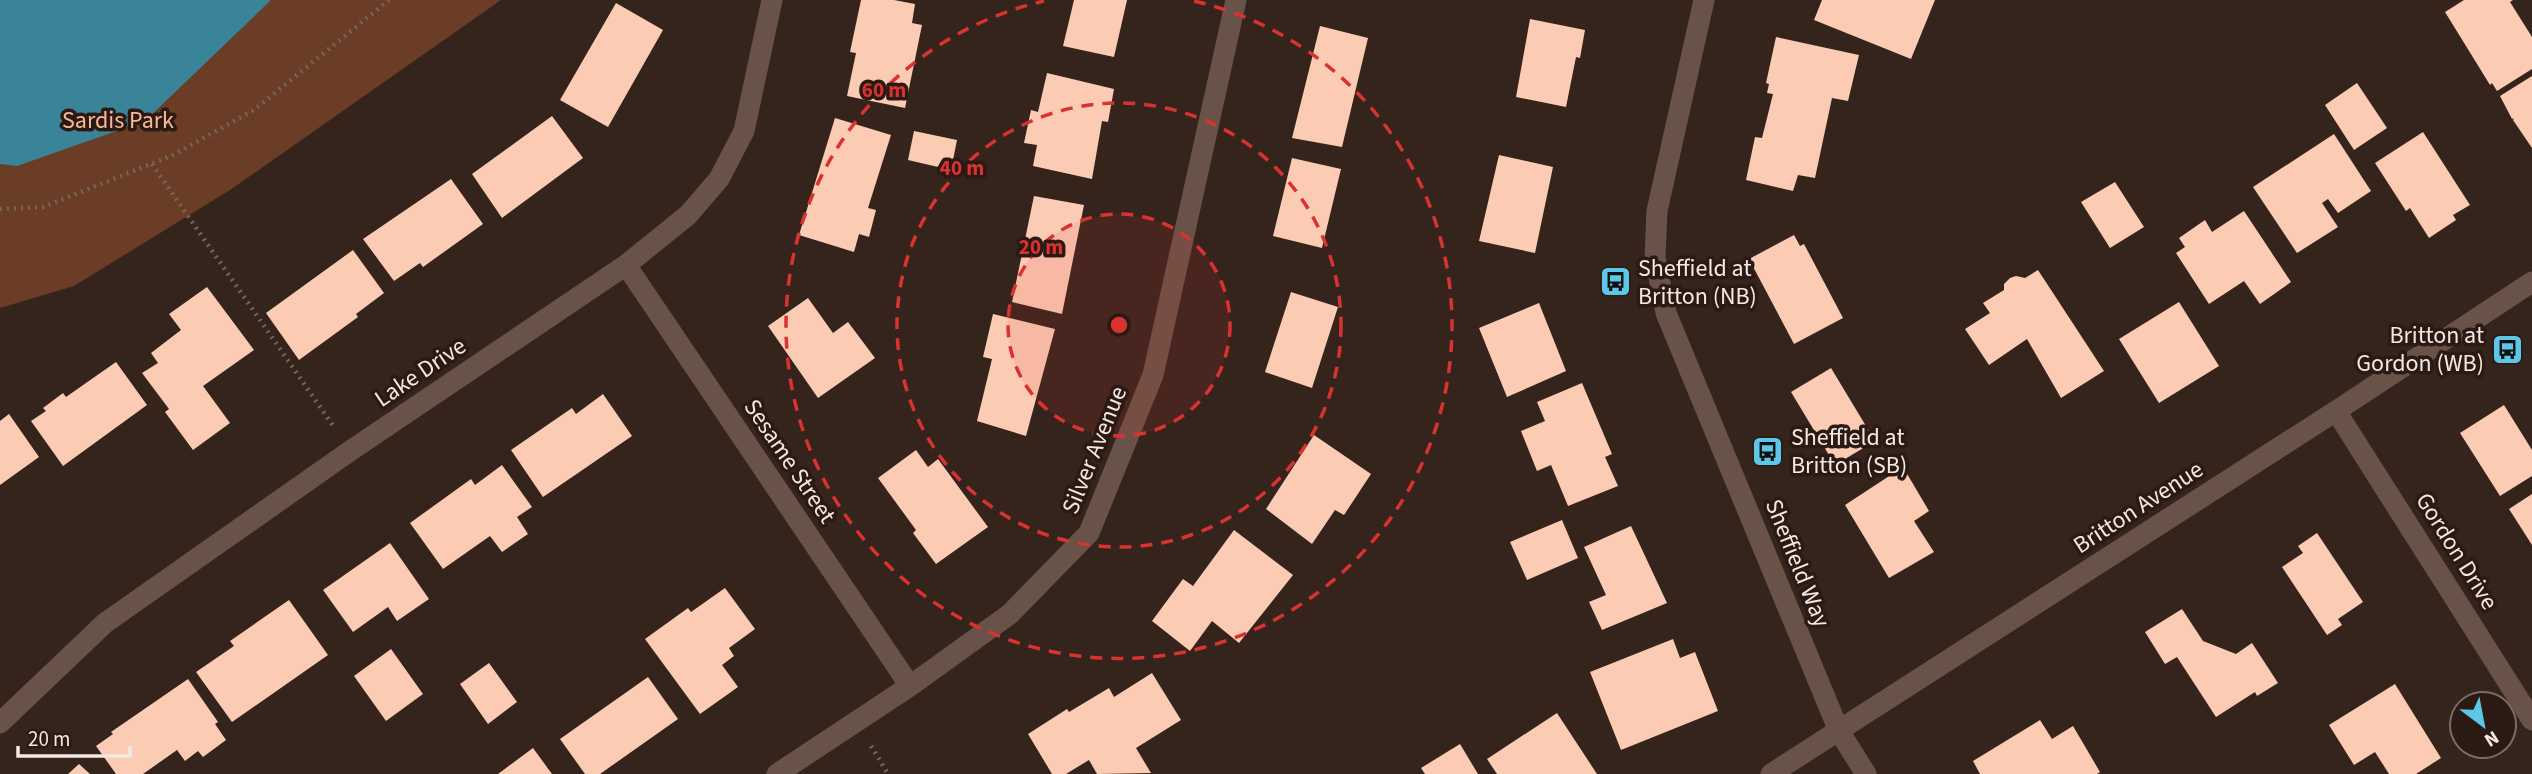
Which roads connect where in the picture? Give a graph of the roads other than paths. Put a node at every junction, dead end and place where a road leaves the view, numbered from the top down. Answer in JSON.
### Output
{"nodes":[{"id":1,"x":772,"y":0,"type":"edge"},
{"id":2,"x":1236,"y":0,"type":"edge"},
{"id":3,"x":1704,"y":0,"type":"edge"},
{"id":4,"x":626,"y":265,"type":"junction"},
{"id":5,"x":2532,"y":282,"type":"edge"},
{"id":6,"x":2336,"y":411,"type":"junction"},
{"id":7,"x":909,"y":686,"type":"junction"},
{"id":8,"x":2532,"y":720,"type":"edge"},
{"id":9,"x":0,"y":723,"type":"edge"},
{"id":10,"x":1839,"y":731,"type":"junction"},
{"id":11,"x":777,"y":774,"type":"edge"},
{"id":12,"x":1771,"y":774,"type":"edge"},
{"id":13,"x":1866,"y":774,"type":"edge"}],
"edges":[{"from":1,"to":4,"type":"street","name":"Lake Drive"},
{"from":2,"to":7,"type":"street","name":"Silver Avenue"},
{"from":3,"to":10,"type":"street","name":"Sheffield Way"},
{"from":4,"to":7,"type":"street","name":"Sesame Street"},
{"from":4,"to":9,"type":"street","name":"Lake Drive"},
{"from":5,"to":6,"type":"street","name":"Britton Avenue"},
{"from":6,"to":8,"type":"street","name":"Gordon Drive"},
{"from":6,"to":10,"type":"street","name":"Britton Avenue"},
{"from":7,"to":11,"type":"street","name":"Silver Avenue"},
{"from":10,"to":12,"type":"street","name":"Britton Avenue"},
{"from":10,"to":13,"type":"street","name":"Sheffield Way"}]}
